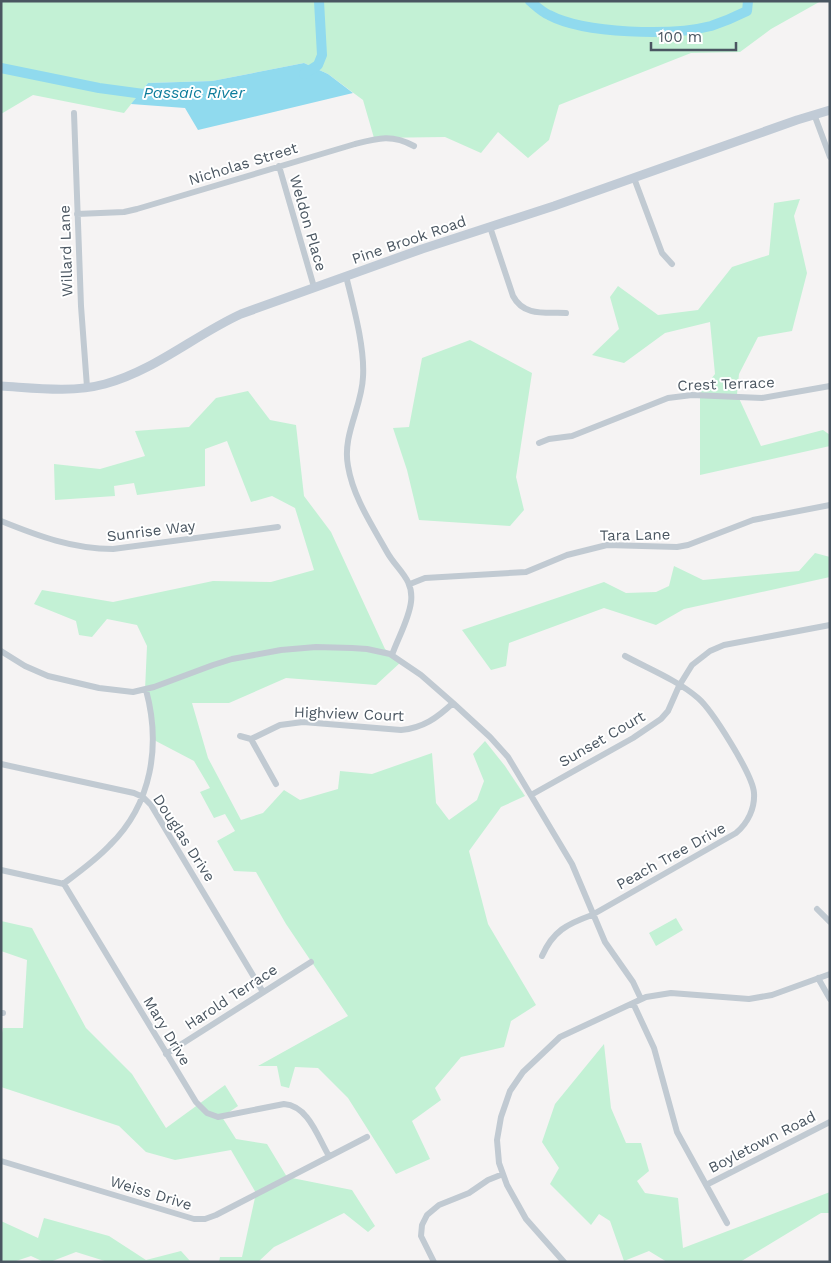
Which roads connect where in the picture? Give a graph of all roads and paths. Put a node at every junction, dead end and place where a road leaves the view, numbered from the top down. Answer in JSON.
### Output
{"nodes":[{"id":1,"x":830,"y":110,"type":"edge"},
{"id":2,"x":74,"y":113,"type":"dead end"},
{"id":3,"x":814,"y":114,"type":"junction"},
{"id":4,"x":414,"y":146,"type":"dead end"},
{"id":5,"x":830,"y":157,"type":"edge"},
{"id":6,"x":279,"y":166,"type":"junction"},
{"id":7,"x":634,"y":178,"type":"junction"},
{"id":8,"x":77,"y":214,"type":"junction"},
{"id":9,"x":490,"y":227,"type":"junction"},
{"id":10,"x":672,"y":264,"type":"dead end"},
{"id":11,"x":346,"y":276,"type":"junction"},
{"id":12,"x":314,"y":287,"type":"junction"},
{"id":13,"x":566,"y":313,"type":"dead end"},
{"id":14,"x":1,"y":386,"type":"edge"},
{"id":15,"x":830,"y":386,"type":"edge"},
{"id":16,"x":87,"y":387,"type":"junction"},
{"id":17,"x":539,"y":443,"type":"dead end"},
{"id":18,"x":830,"y":505,"type":"edge"},
{"id":19,"x":1,"y":522,"type":"edge"},
{"id":20,"x":278,"y":528,"type":"dead end"},
{"id":21,"x":410,"y":584,"type":"junction"},
{"id":22,"x":829,"y":627,"type":"edge"},
{"id":23,"x":1,"y":651,"type":"edge"},
{"id":24,"x":392,"y":655,"type":"junction"},
{"id":25,"x":625,"y":656,"type":"dead end"},
{"id":26,"x":679,"y":686,"type":"junction"},
{"id":27,"x":146,"y":690,"type":"junction"},
{"id":28,"x":452,"y":703,"type":"junction"},
{"id":29,"x":240,"y":736,"type":"dead end"},
{"id":30,"x":251,"y":739,"type":"junction"},
{"id":31,"x":1,"y":764,"type":"edge"},
{"id":32,"x":276,"y":784,"type":"dead end"},
{"id":33,"x":531,"y":795,"type":"junction"},
{"id":34,"x":143,"y":797,"type":"junction"},
{"id":35,"x":1,"y":870,"type":"edge"},
{"id":36,"x":63,"y":884,"type":"junction"},
{"id":37,"x":817,"y":909,"type":"dead end"},
{"id":38,"x":592,"y":915,"type":"junction"},
{"id":39,"x":830,"y":922,"type":"edge"},
{"id":40,"x":542,"y":956,"type":"dead end"},
{"id":41,"x":310,"y":962,"type":"dead end"},
{"id":42,"x":830,"y":974,"type":"edge"},
{"id":43,"x":818,"y":978,"type":"junction"},
{"id":44,"x":263,"y":992,"type":"junction"},
{"id":45,"x":641,"y":999,"type":"junction"},
{"id":46,"x":830,"y":1000,"type":"edge"},
{"id":47,"x":634,"y":1003,"type":"junction"},
{"id":48,"x":166,"y":1054,"type":"junction"},
{"id":49,"x":830,"y":1122,"type":"edge"},
{"id":50,"x":367,"y":1137,"type":"dead end"},
{"id":51,"x":329,"y":1156,"type":"junction"},
{"id":52,"x":1,"y":1161,"type":"edge"},
{"id":53,"x":502,"y":1174,"type":"junction"},
{"id":54,"x":706,"y":1184,"type":"junction"},
{"id":55,"x":727,"y":1223,"type":"dead end"},
{"id":56,"x":434,"y":1262,"type":"edge"},
{"id":57,"x":564,"y":1262,"type":"edge"}],
"edges":[{"from":1,"to":3,"type":"street","name":"Pine Brook Road"},
{"from":2,"to":8,"type":"street","name":"Willard Lane"},
{"from":3,"to":5,"type":"street"},
{"from":3,"to":7,"type":"street","name":"Pine Brook Road"},
{"from":4,"to":6,"type":"street","name":"Nicholas Street"},
{"from":6,"to":8,"type":"street","name":"Nicholas Street"},
{"from":6,"to":12,"type":"street","name":"Weldon Place"},
{"from":7,"to":9,"type":"street","name":"Pine Brook Road"},
{"from":7,"to":10,"type":"street"},
{"from":8,"to":16,"type":"street","name":"Willard Lane"},
{"from":9,"to":11,"type":"street","name":"Pine Brook Road"},
{"from":9,"to":13,"type":"street"},
{"from":11,"to":12,"type":"street","name":"Pine Brook Road"},
{"from":11,"to":21,"type":"street"},
{"from":12,"to":16,"type":"street","name":"Pine Brook Road"},
{"from":14,"to":16,"type":"street","name":"Pine Brook Road"},
{"from":15,"to":17,"type":"street","name":"Crest Terrace"},
{"from":18,"to":21,"type":"street","name":"Tara Lane"},
{"from":19,"to":20,"type":"street","name":"Sunrise Way"},
{"from":21,"to":24,"type":"street"},
{"from":22,"to":26,"type":"street","name":"Sunset Court"},
{"from":23,"to":27,"type":"street"},
{"from":24,"to":27,"type":"street"},
{"from":24,"to":28,"type":"street"},
{"from":25,"to":26,"type":"street","name":"Peach Tree Drive"},
{"from":26,"to":33,"type":"street","name":"Sunset Court"},
{"from":26,"to":38,"type":"street","name":"Peach Tree Drive"},
{"from":27,"to":34,"type":"street"},
{"from":28,"to":30,"type":"street","name":"Highview Court"},
{"from":28,"to":33,"type":"street"},
{"from":29,"to":30,"type":"street"},
{"from":30,"to":32,"type":"street"},
{"from":31,"to":34,"type":"street","name":"Douglas Drive"},
{"from":33,"to":38,"type":"street"},
{"from":34,"to":36,"type":"street"},
{"from":34,"to":44,"type":"street","name":"Douglas Drive"},
{"from":35,"to":36,"type":"street"},
{"from":36,"to":48,"type":"street","name":"Mary Drive"},
{"from":37,"to":39,"type":"street"},
{"from":38,"to":40,"type":"street","name":"Peach Tree Drive"},
{"from":38,"to":45,"type":"street"},
{"from":41,"to":44,"type":"street","name":"Harold Terrace"},
{"from":42,"to":43,"type":"street"},
{"from":43,"to":45,"type":"street"},
{"from":43,"to":46,"type":"street"},
{"from":44,"to":48,"type":"street","name":"Harold Terrace"},
{"from":45,"to":47,"type":"street"},
{"from":47,"to":53,"type":"street"},
{"from":47,"to":54,"type":"street"},
{"from":48,"to":51,"type":"street","name":"Mary Drive"},
{"from":49,"to":54,"type":"street","name":"Boyletown Road"},
{"from":50,"to":51,"type":"street","name":"Weiss Drive"},
{"from":51,"to":52,"type":"street","name":"Weiss Drive"},
{"from":53,"to":56,"type":"street"},
{"from":53,"to":57,"type":"street"},
{"from":54,"to":55,"type":"street"}]}
